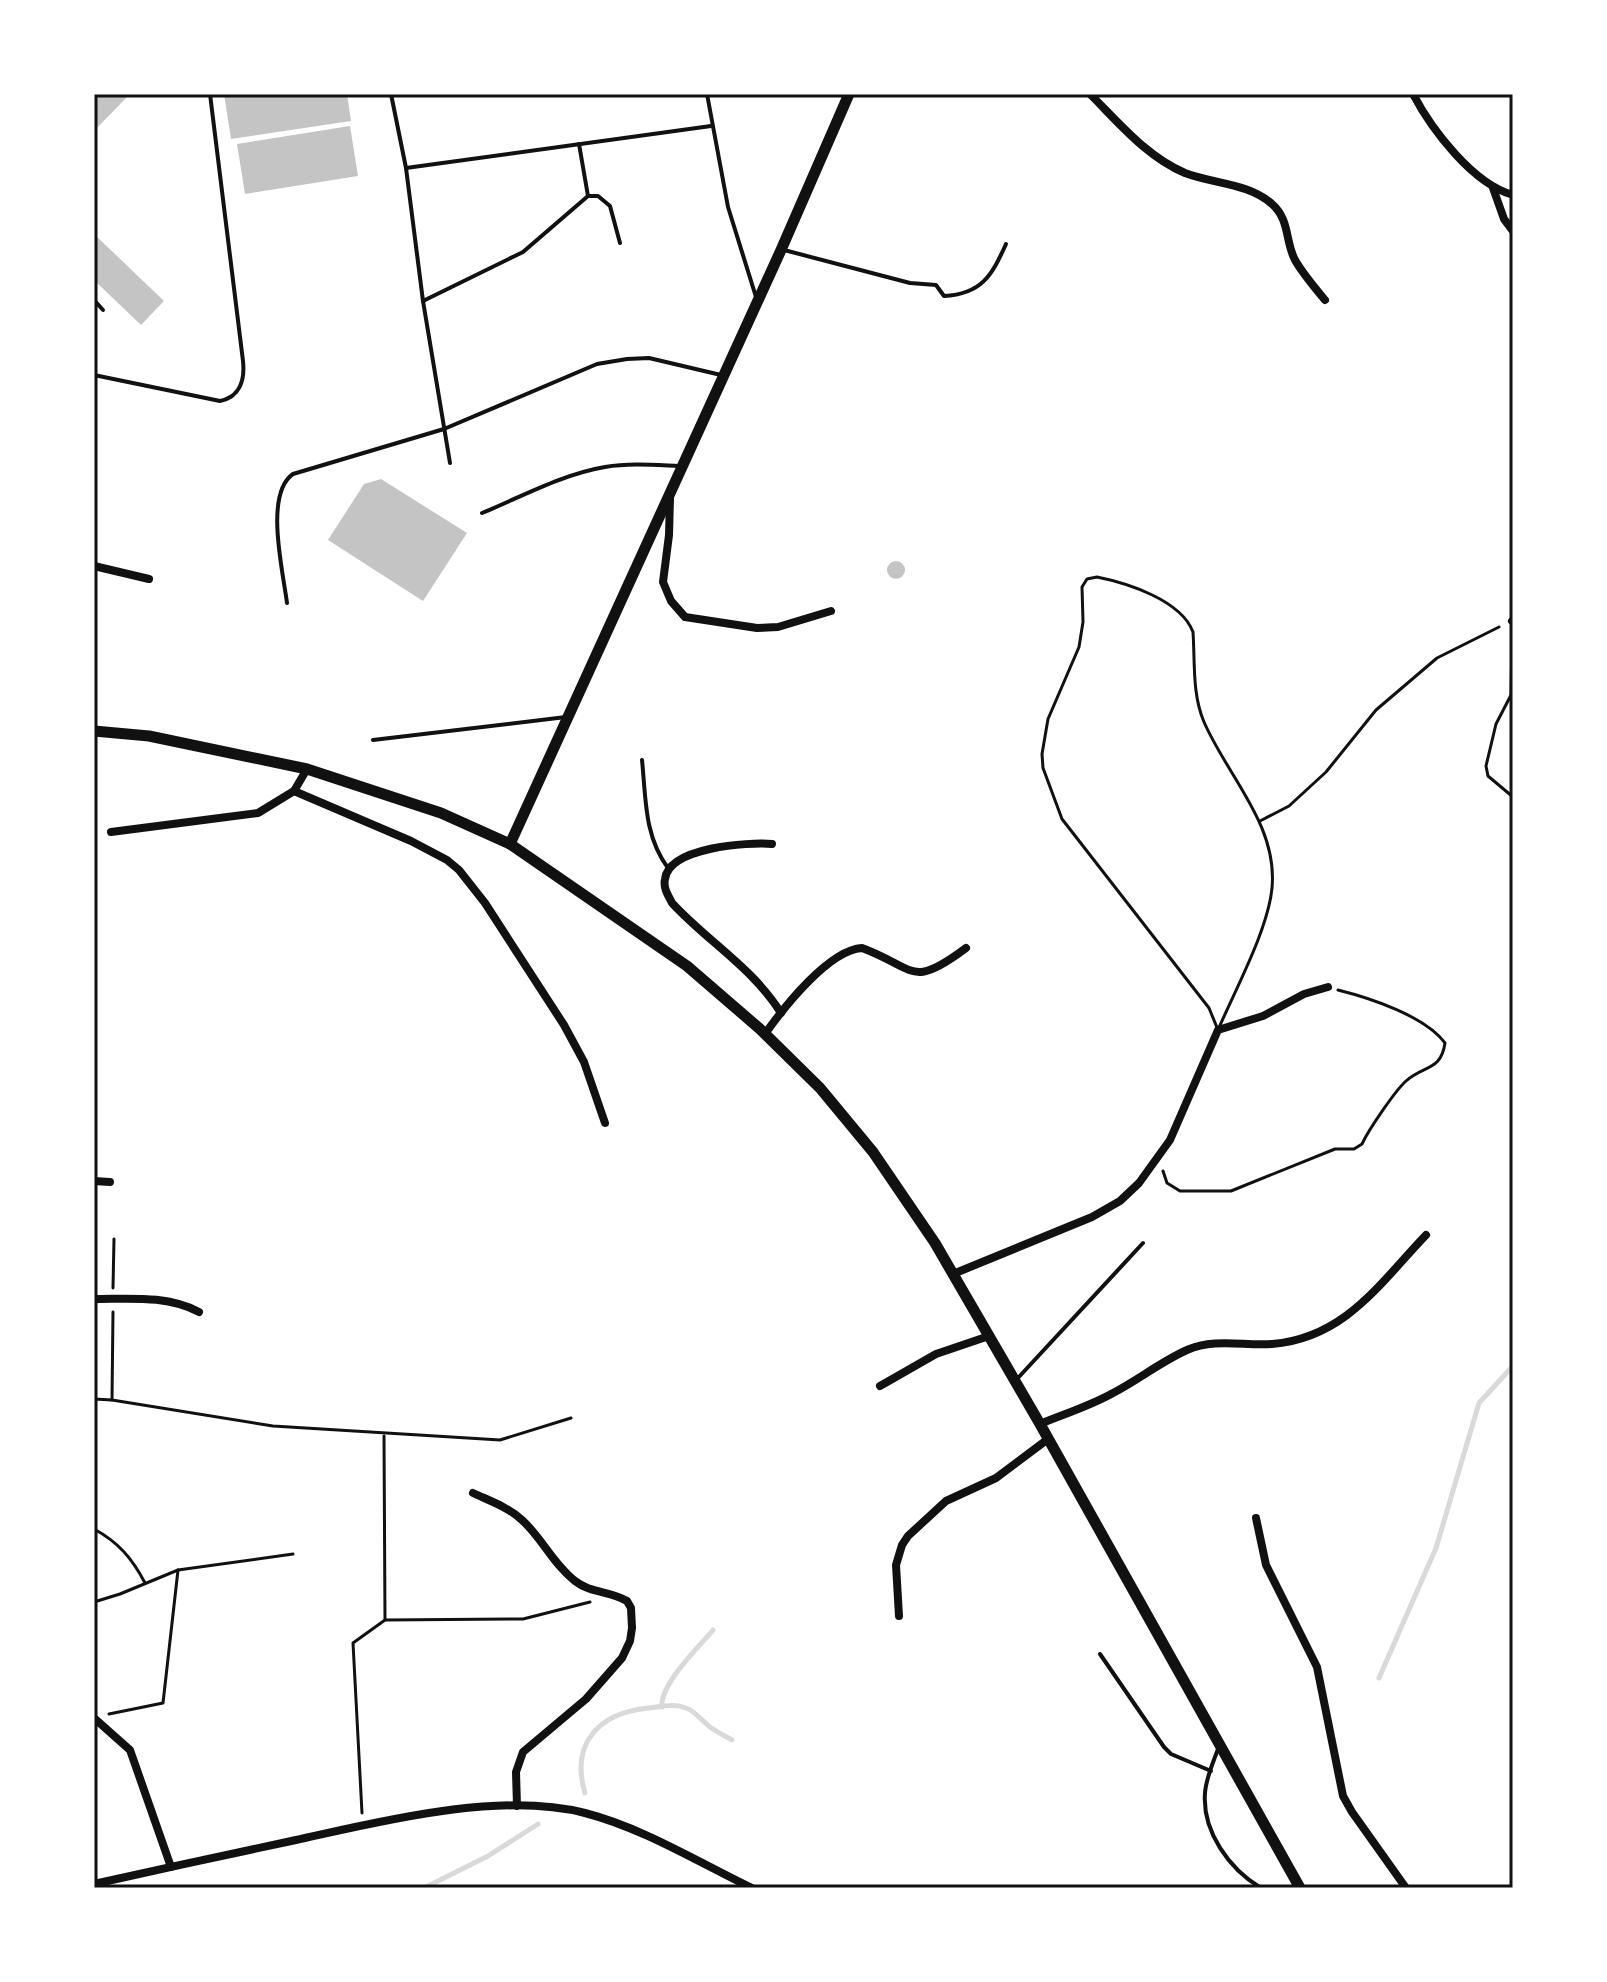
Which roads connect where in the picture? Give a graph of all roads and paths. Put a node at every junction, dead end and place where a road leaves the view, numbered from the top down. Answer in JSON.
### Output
{"nodes":[{"id":1,"x":210,"y":94,"type":"edge"},
{"id":2,"x":391,"y":94,"type":"edge"},
{"id":3,"x":707,"y":94,"type":"edge"},
{"id":4,"x":849,"y":94,"type":"edge"},
{"id":5,"x":1090,"y":94,"type":"edge"},
{"id":6,"x":1413,"y":94,"type":"edge"},
{"id":7,"x":711,"y":126,"type":"junction"},
{"id":8,"x":579,"y":144,"type":"junction"},
{"id":9,"x":406,"y":168,"type":"junction"},
{"id":10,"x":1493,"y":188,"type":"junction"},
{"id":11,"x":1513,"y":195,"type":"edge"},
{"id":12,"x":588,"y":196,"type":"junction"},
{"id":13,"x":1513,"y":231,"type":"edge"},
{"id":14,"x":620,"y":243,"type":"dead end"},
{"id":15,"x":1006,"y":244,"type":"dead end"},
{"id":16,"x":781,"y":250,"type":"junction"},
{"id":17,"x":94,"y":300,"type":"edge"},
{"id":18,"x":757,"y":300,"type":"junction"},
{"id":19,"x":1325,"y":300,"type":"dead end"},
{"id":20,"x":423,"y":301,"type":"junction"},
{"id":21,"x":103,"y":310,"type":"dead end"},
{"id":22,"x":94,"y":375,"type":"edge"},
{"id":23,"x":723,"y":375,"type":"junction"},
{"id":24,"x":444,"y":429,"type":"junction"},
{"id":25,"x":450,"y":463,"type":"dead end"},
{"id":26,"x":682,"y":466,"type":"junction"},
{"id":27,"x":670,"y":493,"type":"junction"},
{"id":28,"x":482,"y":513,"type":"dead end"},
{"id":29,"x":94,"y":566,"type":"edge"},
{"id":30,"x":149,"y":579,"type":"dead end"},
{"id":31,"x":287,"y":603,"type":"dead end"},
{"id":32,"x":831,"y":611,"type":"dead end"},
{"id":33,"x":1513,"y":621,"type":"edge"},
{"id":34,"x":569,"y":717,"type":"junction"},
{"id":35,"x":94,"y":731,"type":"edge"},
{"id":36,"x":373,"y":740,"type":"dead end"},
{"id":37,"x":642,"y":760,"type":"dead end"},
{"id":38,"x":307,"y":769,"type":"junction"},
{"id":39,"x":294,"y":791,"type":"junction"},
{"id":40,"x":1513,"y":797,"type":"edge"},
{"id":41,"x":1260,"y":821,"type":"junction"},
{"id":42,"x":111,"y":832,"type":"dead end"},
{"id":43,"x":510,"y":844,"type":"junction"},
{"id":44,"x":772,"y":844,"type":"dead end"},
{"id":45,"x":669,"y":870,"type":"junction"},
{"id":46,"x":966,"y":948,"type":"dead end"},
{"id":47,"x":1328,"y":987,"type":"joint"},
{"id":48,"x":781,"y":1013,"type":"junction"},
{"id":49,"x":1218,"y":1030,"type":"junction"},
{"id":50,"x":765,"y":1034,"type":"junction"},
{"id":51,"x":605,"y":1123,"type":"dead end"},
{"id":52,"x":1156,"y":1162,"type":"junction"},
{"id":53,"x":94,"y":1181,"type":"edge"},
{"id":54,"x":110,"y":1182,"type":"dead end"},
{"id":55,"x":1426,"y":1235,"type":"dead end"},
{"id":56,"x":114,"y":1239,"type":"dead end"},
{"id":57,"x":1143,"y":1243,"type":"dead end"},
{"id":58,"x":953,"y":1274,"type":"junction"},
{"id":59,"x":94,"y":1299,"type":"edge"},
{"id":60,"x":113,"y":1299,"type":"junction"},
{"id":61,"x":199,"y":1312,"type":"dead end"},
{"id":62,"x":989,"y":1336,"type":"junction"},
{"id":63,"x":1015,"y":1381,"type":"junction"},
{"id":64,"x":880,"y":1386,"type":"dead end"},
{"id":65,"x":94,"y":1399,"type":"edge"},
{"id":66,"x":112,"y":1400,"type":"junction"},
{"id":67,"x":571,"y":1418,"type":"dead end"},
{"id":68,"x":1040,"y":1424,"type":"junction"},
{"id":69,"x":384,"y":1434,"type":"junction"},
{"id":70,"x":1048,"y":1439,"type":"junction"},
{"id":71,"x":473,"y":1493,"type":"dead end"},
{"id":72,"x":1256,"y":1518,"type":"dead end"},
{"id":73,"x":94,"y":1529,"type":"edge"},
{"id":74,"x":293,"y":1554,"type":"dead end"},
{"id":75,"x":178,"y":1570,"type":"junction"},
{"id":76,"x":146,"y":1584,"type":"junction"},
{"id":77,"x":94,"y":1602,"type":"edge"},
{"id":78,"x":590,"y":1602,"type":"dead end"},
{"id":79,"x":899,"y":1616,"type":"dead end"},
{"id":80,"x":385,"y":1620,"type":"junction"},
{"id":81,"x":1100,"y":1654,"type":"dead end"},
{"id":82,"x":99,"y":1716,"type":"edge"},
{"id":83,"x":1220,"y":1745,"type":"junction"},
{"id":84,"x":1211,"y":1771,"type":"junction"},
{"id":85,"x":517,"y":1806,"type":"junction"},
{"id":86,"x":362,"y":1825,"type":"junction"},
{"id":87,"x":171,"y":1867,"type":"junction"},
{"id":88,"x":94,"y":1884,"type":"edge"},
{"id":89,"x":752,"y":1888,"type":"edge"},
{"id":90,"x":1261,"y":1888,"type":"edge"},
{"id":91,"x":1300,"y":1888,"type":"edge"},
{"id":92,"x":1406,"y":1888,"type":"edge"}],
"edges":[{"from":1,"to":22,"type":"lane"},
{"from":2,"to":9,"type":"lane"},
{"from":3,"to":7,"type":"lane"},
{"from":4,"to":16,"type":"street"},
{"from":5,"to":19,"type":"street"},
{"from":6,"to":10,"type":"street"},
{"from":7,"to":8,"type":"lane"},
{"from":7,"to":18,"type":"lane"},
{"from":8,"to":9,"type":"lane"},
{"from":8,"to":12,"type":"lane"},
{"from":9,"to":20,"type":"lane"},
{"from":10,"to":11,"type":"street"},
{"from":10,"to":13,"type":"street"},
{"from":12,"to":14,"type":"lane"},
{"from":12,"to":20,"type":"lane"},
{"from":15,"to":16,"type":"lane"},
{"from":16,"to":18,"type":"street"},
{"from":17,"to":21,"type":"lane"},
{"from":18,"to":23,"type":"street"},
{"from":20,"to":24,"type":"lane"},
{"from":23,"to":24,"type":"lane"},
{"from":23,"to":26,"type":"street"},
{"from":24,"to":25,"type":"lane"},
{"from":24,"to":31,"type":"lane"},
{"from":26,"to":27,"type":"street"},
{"from":26,"to":28,"type":"lane"},
{"from":27,"to":32,"type":"street"},
{"from":27,"to":34,"type":"street"},
{"from":29,"to":30,"type":"street"},
{"from":33,"to":40,"type":"path"},
{"from":33,"to":41,"type":"path"},
{"from":34,"to":36,"type":"lane"},
{"from":34,"to":43,"type":"street"},
{"from":35,"to":38,"type":"street"},
{"from":37,"to":45,"type":"lane"},
{"from":38,"to":39,"type":"street"},
{"from":38,"to":43,"type":"street"},
{"from":39,"to":42,"type":"street"},
{"from":39,"to":51,"type":"street"},
{"from":41,"to":49,"type":"path"},
{"from":41,"to":49,"type":"path"},
{"from":43,"to":50,"type":"street"},
{"from":44,"to":45,"type":"street"},
{"from":45,"to":48,"type":"street"},
{"from":46,"to":48,"type":"street"},
{"from":47,"to":49,"type":"street"},
{"from":47,"to":52,"type":"path"},
{"from":48,"to":50,"type":"street"},
{"from":49,"to":52,"type":"street"},
{"from":50,"to":58,"type":"street"},
{"from":52,"to":58,"type":"street"},
{"from":53,"to":54,"type":"street"},
{"from":55,"to":68,"type":"street"},
{"from":56,"to":60,"type":"path"},
{"from":57,"to":63,"type":"lane"},
{"from":58,"to":62,"type":"street"},
{"from":59,"to":60,"type":"street"},
{"from":60,"to":61,"type":"street"},
{"from":60,"to":66,"type":"path"},
{"from":62,"to":63,"type":"street"},
{"from":62,"to":64,"type":"street"},
{"from":63,"to":68,"type":"street"},
{"from":65,"to":66,"type":"path"},
{"from":66,"to":69,"type":"path"},
{"from":67,"to":69,"type":"path"},
{"from":68,"to":70,"type":"street"},
{"from":69,"to":80,"type":"path"},
{"from":70,"to":79,"type":"street"},
{"from":70,"to":83,"type":"street"},
{"from":71,"to":85,"type":"street"},
{"from":72,"to":92,"type":"street"},
{"from":73,"to":76,"type":"path"},
{"from":74,"to":75,"type":"path"},
{"from":75,"to":76,"type":"path"},
{"from":75,"to":82,"type":"path"},
{"from":76,"to":77,"type":"path"},
{"from":78,"to":80,"type":"path"},
{"from":80,"to":86,"type":"path"},
{"from":81,"to":84,"type":"lane"},
{"from":82,"to":87,"type":"street"},
{"from":83,"to":84,"type":"lane"},
{"from":83,"to":91,"type":"street"},
{"from":84,"to":90,"type":"lane"},
{"from":85,"to":86,"type":"street"},
{"from":85,"to":89,"type":"street"},
{"from":86,"to":87,"type":"street"},
{"from":87,"to":88,"type":"street"}]}
